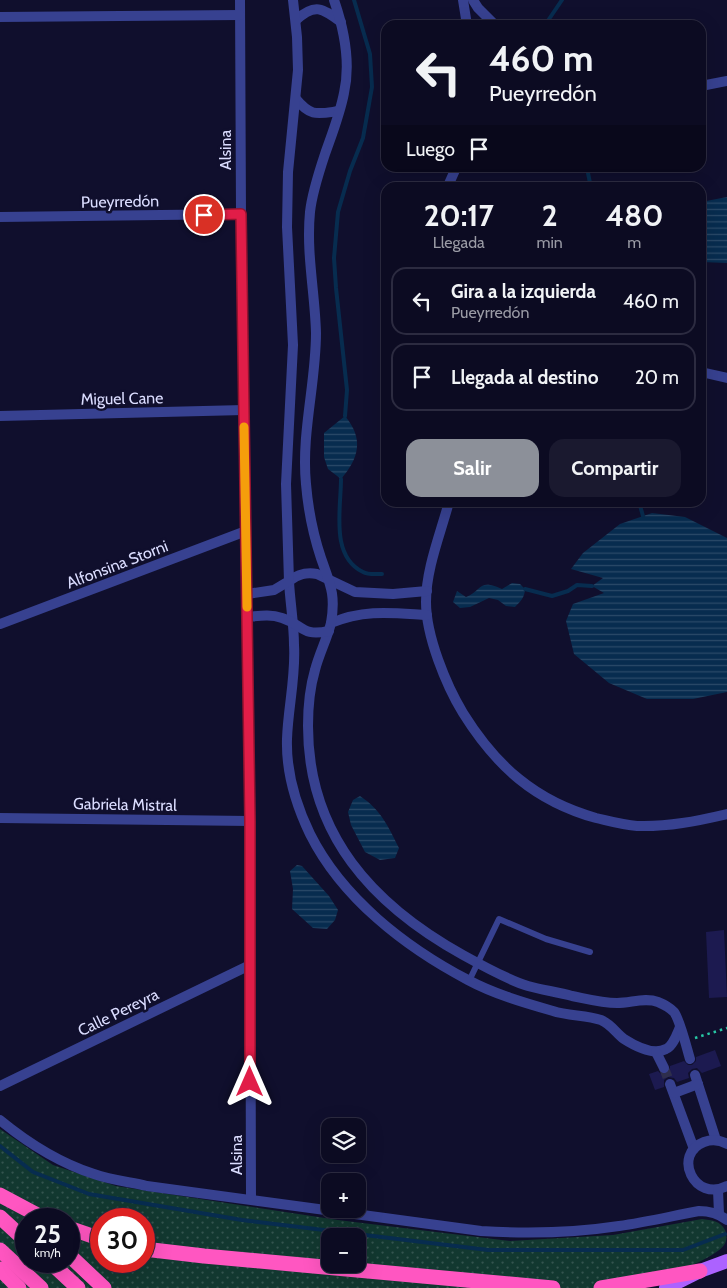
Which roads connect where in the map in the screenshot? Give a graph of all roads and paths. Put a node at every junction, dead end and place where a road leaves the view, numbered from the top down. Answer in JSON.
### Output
{"nodes":[{"id":1,"x":240,"y":0,"type":"edge"},
{"id":2,"x":293,"y":0,"type":"edge"},
{"id":3,"x":334,"y":0,"type":"edge"},
{"id":4,"x":463,"y":0,"type":"edge"},
{"id":5,"x":473,"y":0,"type":"edge"},
{"id":6,"x":240,"y":15,"type":"junction"},
{"id":7,"x":0,"y":17,"type":"edge"},
{"id":8,"x":296,"y":20,"type":"junction"},
{"id":9,"x":466,"y":20,"type":"edge"},
{"id":10,"x":490,"y":20,"type":"edge"},
{"id":11,"x":342,"y":23,"type":"junction"},
{"id":12,"x":727,"y":81,"type":"edge"},
{"id":13,"x":706,"y":85,"type":"edge"},
{"id":14,"x":296,"y":99,"type":"junction"},
{"id":15,"x":339,"y":111,"type":"junction"},
{"id":16,"x":241,"y":214,"type":"junction"},
{"id":17,"x":0,"y":217,"type":"edge"},
{"id":18,"x":706,"y":373,"type":"edge"},
{"id":19,"x":727,"y":378,"type":"edge"},
{"id":20,"x":244,"y":410,"type":"junction"},
{"id":21,"x":0,"y":416,"type":"edge"},
{"id":22,"x":447,"y":507,"type":"edge"},
{"id":23,"x":246,"y":531,"type":"junction"},
{"id":24,"x":330,"y":580,"type":"junction"},
{"id":25,"x":289,"y":581,"type":"junction"},
{"id":26,"x":427,"y":591,"type":"junction"},
{"id":27,"x":247,"y":594,"type":"junction"},
{"id":28,"x":427,"y":615,"type":"junction"},
{"id":29,"x":246,"y":617,"type":"junction"},
{"id":30,"x":292,"y":622,"type":"junction"},
{"id":31,"x":0,"y":624,"type":"edge"},
{"id":32,"x":330,"y":627,"type":"junction"},
{"id":33,"x":727,"y":814,"type":"edge"},
{"id":34,"x":0,"y":818,"type":"edge"},
{"id":35,"x":250,"y":821,"type":"junction"},
{"id":36,"x":590,"y":952,"type":"dead end"},
{"id":37,"x":477,"y":963,"type":"junction"},
{"id":38,"x":250,"y":965,"type":"junction"},
{"id":39,"x":469,"y":981,"type":"junction"},
{"id":40,"x":594,"y":1000,"type":"junction"},
{"id":41,"x":592,"y":1018,"type":"junction"},
{"id":42,"x":680,"y":1027,"type":"junction"},
{"id":43,"x":727,"y":1028,"type":"edge"},
{"id":44,"x":685,"y":1043,"type":"junction"},
{"id":45,"x":656,"y":1052,"type":"junction"},
{"id":46,"x":690,"y":1059,"type":"dead end"},
{"id":47,"x":664,"y":1068,"type":"tunnel mouth"},
{"id":48,"x":0,"y":1086,"type":"edge"},
{"id":49,"x":0,"y":1120,"type":"edge"},
{"id":50,"x":716,"y":1140,"type":"junction"},
{"id":51,"x":727,"y":1144,"type":"edge"},
{"id":52,"x":694,"y":1149,"type":"junction"},
{"id":53,"x":722,"y":1188,"type":"edge"},
{"id":54,"x":0,"y":1197,"type":"edge"},
{"id":55,"x":251,"y":1199,"type":"junction"},
{"id":56,"x":22,"y":1208,"type":"edge"},
{"id":57,"x":15,"y":1210,"type":"edge"},
{"id":58,"x":0,"y":1217,"type":"edge"},
{"id":59,"x":723,"y":1217,"type":"edge"},
{"id":60,"x":15,"y":1231,"type":"edge"},
{"id":61,"x":0,"y":1250,"type":"edge"},
{"id":62,"x":155,"y":1250,"type":"edge"},
{"id":63,"x":727,"y":1261,"type":"edge"},
{"id":64,"x":80,"y":1265,"type":"edge"},
{"id":65,"x":0,"y":1271,"type":"edge"},
{"id":66,"x":700,"y":1271,"type":"junction"},
{"id":67,"x":62,"y":1273,"type":"edge"},
{"id":68,"x":672,"y":1286,"type":"edge"},
{"id":69,"x":7,"y":1288,"type":"edge"},
{"id":70,"x":19,"y":1288,"type":"edge"},
{"id":71,"x":42,"y":1288,"type":"edge"},
{"id":72,"x":78,"y":1288,"type":"edge"},
{"id":73,"x":104,"y":1288,"type":"edge"},
{"id":74,"x":553,"y":1288,"type":"edge"},
{"id":75,"x":601,"y":1288,"type":"edge"}],
"edges":[{"from":1,"to":6,"type":"street","name":"Alsina"},
{"from":2,"to":8,"type":"street"},
{"from":3,"to":11,"type":"street"},
{"from":4,"to":9,"type":"street"},
{"from":5,"to":10,"type":"street"},
{"from":6,"to":7,"type":"street"},
{"from":6,"to":16,"type":"street","name":"Alsina"},
{"from":8,"to":11,"type":"street"},
{"from":8,"to":14,"type":"street"},
{"from":11,"to":15,"type":"street"},
{"from":12,"to":13,"type":"street"},
{"from":14,"to":15,"type":"street"},
{"from":14,"to":25,"type":"street"},
{"from":15,"to":24,"type":"street"},
{"from":16,"to":17,"type":"street","name":"Pueyrredón"},
{"from":16,"to":20,"type":"street","name":"Alsina"},
{"from":18,"to":19,"type":"street"},
{"from":20,"to":21,"type":"street","name":"Miguel Cane"},
{"from":20,"to":23,"type":"street","name":"Alsina"},
{"from":22,"to":26,"type":"street"},
{"from":23,"to":27,"type":"street","name":"Alsina"},
{"from":23,"to":31,"type":"street","name":"Alfonsina Storni"},
{"from":24,"to":25,"type":"street"},
{"from":24,"to":26,"type":"street"},
{"from":24,"to":32,"type":"street"},
{"from":25,"to":27,"type":"street"},
{"from":25,"to":30,"type":"street"},
{"from":26,"to":28,"type":"street"},
{"from":27,"to":29,"type":"street","name":"Alsina"},
{"from":28,"to":32,"type":"street"},
{"from":28,"to":33,"type":"street"},
{"from":29,"to":30,"type":"street"},
{"from":29,"to":35,"type":"street","name":"Alsina"},
{"from":30,"to":32,"type":"street"},
{"from":30,"to":39,"type":"street"},
{"from":32,"to":37,"type":"street"},
{"from":34,"to":35,"type":"street","name":"Gabriela Mistral"},
{"from":35,"to":38,"type":"street","name":"Alsina"},
{"from":36,"to":37,"type":"lane"},
{"from":37,"to":39,"type":"lane"},
{"from":37,"to":40,"type":"street"},
{"from":38,"to":48,"type":"street","name":"Calle Pereyra"},
{"from":38,"to":55,"type":"street","name":"Alsina"},
{"from":39,"to":41,"type":"street"},
{"from":40,"to":41,"type":"street"},
{"from":40,"to":42,"type":"street"},
{"from":41,"to":45,"type":"street"},
{"from":42,"to":44,"type":"street"},
{"from":42,"to":45,"type":"street"},
{"from":43,"to":44,"type":"path"},
{"from":44,"to":46,"type":"street"},
{"from":45,"to":47,"type":"street"},
{"from":49,"to":55,"type":"street"},
{"from":50,"to":51,"type":"street"},
{"from":50,"to":52,"type":"street"},
{"from":50,"to":52,"type":"street"},
{"from":52,"to":53,"type":"street"},
{"from":53,"to":59,"type":"street"},
{"from":54,"to":56,"type":"highway"},
{"from":54,"to":57,"type":"highway"},
{"from":55,"to":59,"type":"street"},
{"from":58,"to":60,"type":"highway"},
{"from":61,"to":71,"type":"highway"},
{"from":62,"to":74,"type":"highway"},
{"from":63,"to":66,"type":"main road"},
{"from":64,"to":73,"type":"highway"},
{"from":65,"to":69,"type":"highway"},
{"from":65,"to":70,"type":"highway"},
{"from":66,"to":68,"type":"main road"},
{"from":66,"to":75,"type":"highway"},
{"from":67,"to":72,"type":"highway"}]}
